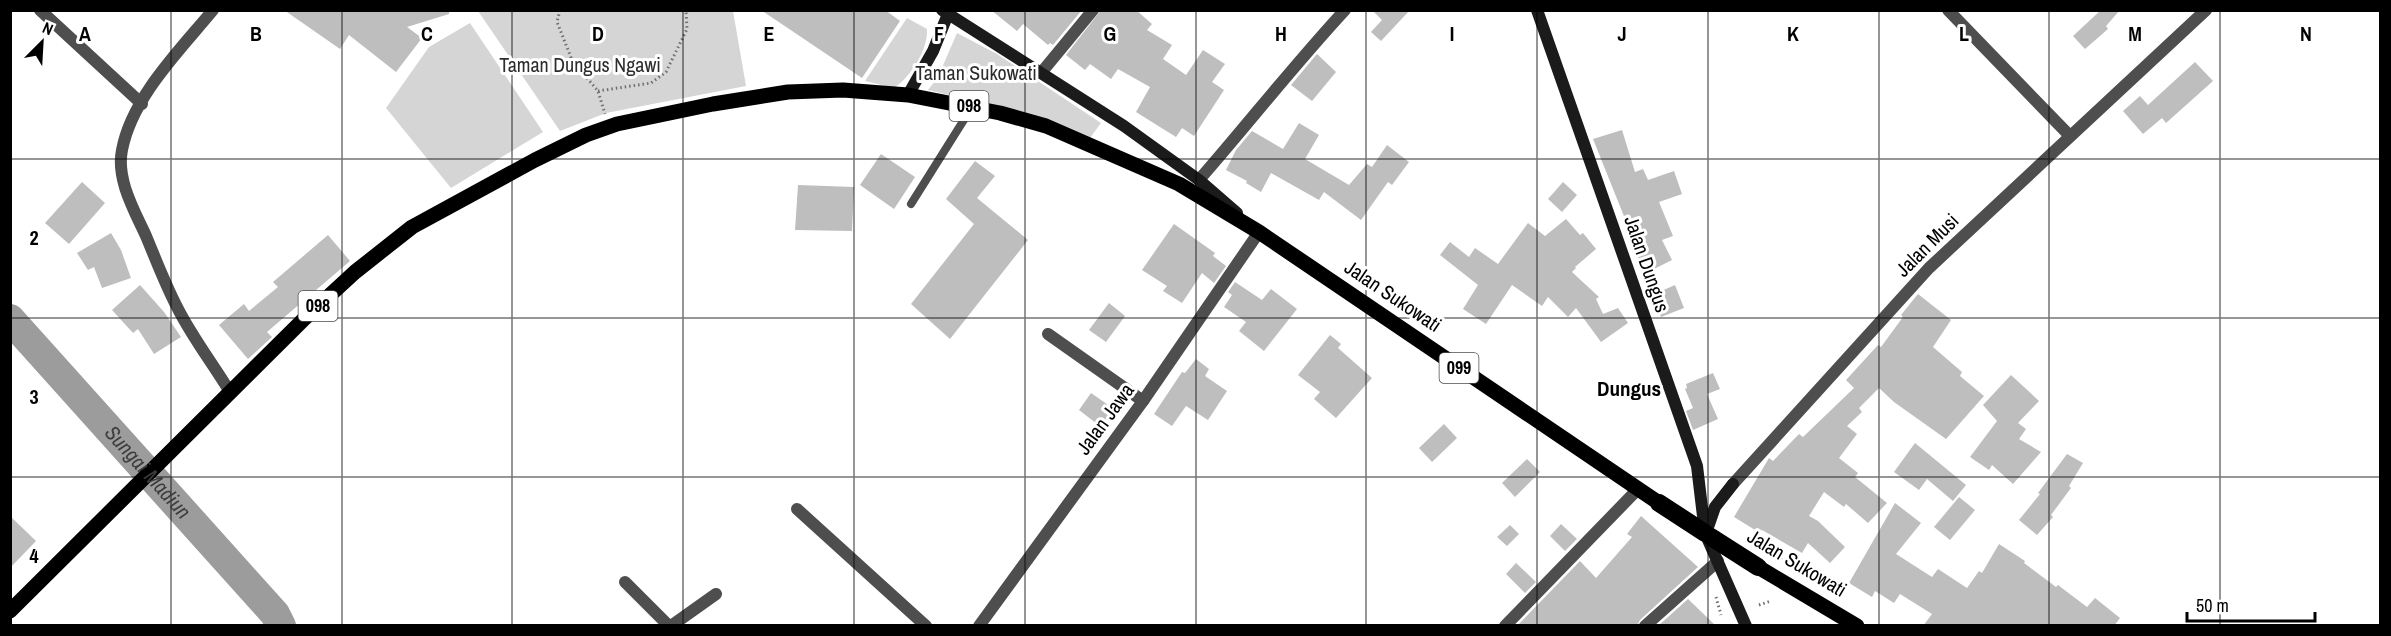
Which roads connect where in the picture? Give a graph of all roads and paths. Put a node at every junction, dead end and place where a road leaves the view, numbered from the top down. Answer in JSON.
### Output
{"nodes":[{"id":1,"x":213,"y":10,"type":"edge"},
{"id":2,"x":560,"y":10,"type":"edge"},
{"id":3,"x":686,"y":10,"type":"edge"},
{"id":4,"x":1093,"y":10,"type":"edge"},
{"id":5,"x":1346,"y":10,"type":"edge"},
{"id":6,"x":1537,"y":10,"type":"edge"},
{"id":7,"x":1948,"y":10,"type":"edge"},
{"id":8,"x":2206,"y":10,"type":"edge"},
{"id":9,"x":40,"y":11,"type":"edge"},
{"id":10,"x":947,"y":12,"type":"edge"},
{"id":11,"x":1041,"y":73,"type":"junction"},
{"id":12,"x":598,"y":91,"type":"junction"},
{"id":13,"x":908,"y":95,"type":"junction"},
{"id":14,"x":142,"y":104,"type":"junction"},
{"id":15,"x":972,"y":107,"type":"junction"},
{"id":16,"x":609,"y":127,"type":"junction"},
{"id":17,"x":2070,"y":136,"type":"junction"},
{"id":18,"x":1199,"y":180,"type":"junction"},
{"id":19,"x":911,"y":204,"type":"dead end"},
{"id":20,"x":1259,"y":232,"type":"junction"},
{"id":21,"x":1048,"y":334,"type":"dead end"},
{"id":22,"x":230,"y":392,"type":"junction"},
{"id":23,"x":1143,"y":400,"type":"junction"},
{"id":24,"x":1733,"y":484,"type":"joint"},
{"id":25,"x":1638,"y":489,"type":"junction"},
{"id":26,"x":1659,"y":503,"type":"joint"},
{"id":27,"x":797,"y":509,"type":"dead end"},
{"id":28,"x":1708,"y":535,"type":"junction"},
{"id":29,"x":1753,"y":542,"type":"dead end"},
{"id":30,"x":1718,"y":561,"type":"junction"},
{"id":31,"x":1792,"y":565,"type":"dead end"},
{"id":32,"x":1758,"y":567,"type":"joint"},
{"id":33,"x":1707,"y":570,"type":"junction"},
{"id":34,"x":626,"y":582,"type":"dead end"},
{"id":35,"x":716,"y":594,"type":"dead end"},
{"id":36,"x":1771,"y":601,"type":"dead end"},
{"id":37,"x":1759,"y":605,"type":"dead end"},
{"id":38,"x":10,"y":610,"type":"edge"},
{"id":39,"x":1721,"y":615,"type":"dead end"},
{"id":40,"x":670,"y":626,"type":"edge"},
{"id":41,"x":926,"y":626,"type":"edge"},
{"id":42,"x":979,"y":626,"type":"edge"},
{"id":43,"x":1505,"y":626,"type":"edge"},
{"id":44,"x":1645,"y":626,"type":"edge"},
{"id":45,"x":1746,"y":626,"type":"edge"},
{"id":46,"x":1857,"y":626,"type":"edge"}],
"edges":[{"from":1,"to":14,"type":"street"},
{"from":2,"to":12,"type":"path"},
{"from":3,"to":12,"type":"path"},
{"from":4,"to":11,"type":"street"},
{"from":5,"to":18,"type":"street"},
{"from":6,"to":28,"type":"main road","name":"Jalan Dungus"},
{"from":7,"to":17,"type":"street"},
{"from":8,"to":17,"type":"street","name":"Jalan Musi"},
{"from":9,"to":14,"type":"street"},
{"from":10,"to":11,"type":"main road","name":"Jalan Sukowati","number":"099"},
{"from":10,"to":13,"type":"main road"},
{"from":11,"to":18,"type":"main road","name":"Jalan Sukowati","number":"099"},
{"from":12,"to":16,"type":"path"},
{"from":13,"to":15,"type":"main road","number":"098"},
{"from":13,"to":16,"type":"main road","number":"098"},
{"from":14,"to":22,"type":"street"},
{"from":15,"to":19,"type":"lane"},
{"from":15,"to":20,"type":"main road","number":"098"},
{"from":16,"to":22,"type":"main road","number":"098"},
{"from":17,"to":24,"type":"street","name":"Jalan Musi"},
{"from":18,"to":20,"type":"main road","name":"Jalan Sukowati","number":"099"},
{"from":20,"to":23,"type":"street","name":"Jalan Jawa"},
{"from":20,"to":25,"type":"main road","name":"Jalan Sukowati","number":"099"},
{"from":21,"to":23,"type":"street"},
{"from":22,"to":38,"type":"main road","number":"098"},
{"from":23,"to":42,"type":"street","name":"Jalan Jawa"},
{"from":24,"to":28,"type":"main road","name":"Jalan Musi"},
{"from":25,"to":26,"type":"main road","name":"Jalan Sukowati","number":"099"},
{"from":25,"to":43,"type":"street"},
{"from":26,"to":28,"type":"highway","name":"Jalan Sukowati","number":"099"},
{"from":27,"to":41,"type":"street"},
{"from":28,"to":30,"type":"main road","name":"Jalan Dungus"},
{"from":28,"to":32,"type":"highway","name":"Jalan Sukowati","number":"099"},
{"from":29,"to":31,"type":"path"},
{"from":30,"to":33,"type":"street"},
{"from":30,"to":45,"type":"main road","name":"Jalan Dungus"},
{"from":32,"to":46,"type":"main road","name":"Jalan Sukowati","number":"099"},
{"from":33,"to":39,"type":"path"},
{"from":33,"to":44,"type":"street"},
{"from":34,"to":40,"type":"street"},
{"from":35,"to":40,"type":"street"},
{"from":36,"to":37,"type":"path"}]}
